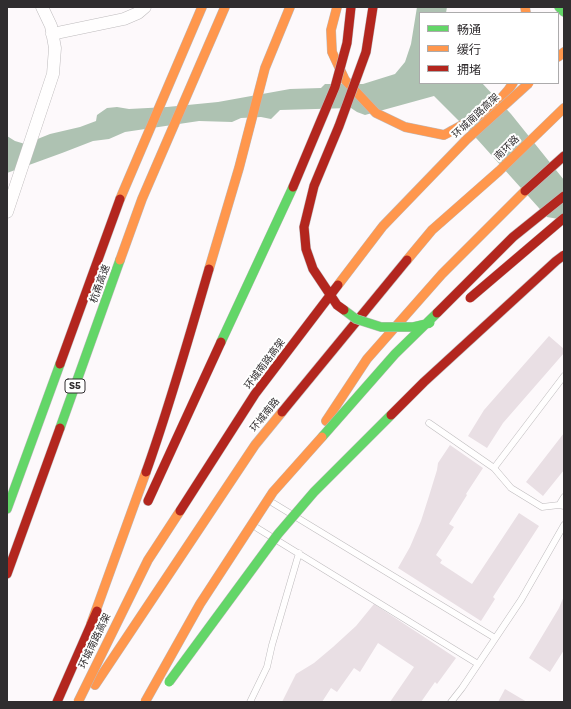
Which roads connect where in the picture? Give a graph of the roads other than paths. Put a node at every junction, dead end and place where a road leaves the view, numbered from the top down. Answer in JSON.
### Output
{"nodes":[{"id":1,"x":42,"y":7,"type":"edge"},
{"id":2,"x":145,"y":7,"type":"edge"},
{"id":3,"x":202,"y":7,"type":"edge"},
{"id":4,"x":225,"y":7,"type":"edge"},
{"id":5,"x":290,"y":7,"type":"edge"},
{"id":6,"x":337,"y":7,"type":"edge"},
{"id":7,"x":351,"y":7,"type":"edge"},
{"id":8,"x":373,"y":7,"type":"edge"},
{"id":9,"x":558,"y":7,"type":"edge"},
{"id":10,"x":564,"y":12,"type":"edge"},
{"id":11,"x":52,"y":34,"type":"junction"},
{"id":12,"x":512,"y":84,"type":"edge"},
{"id":13,"x":528,"y":84,"type":"edge"},
{"id":14,"x":564,"y":108,"type":"edge"},
{"id":15,"x":564,"y":156,"type":"edge"},
{"id":16,"x":499,"y":171,"type":"joint"},
{"id":17,"x":564,"y":196,"type":"edge"},
{"id":18,"x":7,"y":212,"type":"edge"},
{"id":19,"x":564,"y":218,"type":"edge"},
{"id":20,"x":564,"y":255,"type":"edge"},
{"id":21,"x":462,"y":305,"type":"dead end"},
{"id":22,"x":445,"y":317,"type":"dead end"},
{"id":23,"x":564,"y":376,"type":"edge"},
{"id":24,"x":429,"y":423,"type":"dead end"},
{"id":25,"x":494,"y":468,"type":"junction"},
{"id":26,"x":564,"y":497,"type":"edge"},
{"id":27,"x":273,"y":503,"type":"junction"},
{"id":28,"x":562,"y":505,"type":"edge"},
{"id":29,"x":7,"y":509,"type":"edge"},
{"id":30,"x":144,"y":509,"type":"dead end"},
{"id":31,"x":564,"y":525,"type":"edge"},
{"id":32,"x":257,"y":528,"type":"junction"},
{"id":33,"x":134,"y":530,"type":"dead end"},
{"id":34,"x":299,"y":553,"type":"junction"},
{"id":35,"x":7,"y":574,"type":"edge"},
{"id":36,"x":213,"y":601,"type":"dead end"},
{"id":37,"x":91,"y":624,"type":"junction"},
{"id":38,"x":193,"y":635,"type":"dead end"},
{"id":39,"x":495,"y":638,"type":"junction"},
{"id":40,"x":478,"y":664,"type":"junction"},
{"id":41,"x":158,"y":697,"type":"edge"},
{"id":42,"x":57,"y":702,"type":"edge"},
{"id":43,"x":78,"y":702,"type":"edge"},
{"id":44,"x":84,"y":702,"type":"edge"},
{"id":45,"x":145,"y":702,"type":"edge"},
{"id":46,"x":250,"y":702,"type":"edge"},
{"id":47,"x":451,"y":702,"type":"edge"}],
"edges":[{"from":1,"to":11,"type":"street"},
{"from":2,"to":11,"type":"street"},
{"from":3,"to":29,"type":"main road","name":"杭甬高速","number":"S5"},
{"from":4,"to":35,"type":"main road","name":"杭甬高速","number":"S5"},
{"from":5,"to":37,"type":"main road"},
{"from":6,"to":12,"type":"main road","bridge":true},
{"from":7,"to":30,"type":"main road","bridge":true},
{"from":8,"to":22,"type":"main road","bridge":true},
{"from":9,"to":10,"type":"main road"},
{"from":11,"to":18,"type":"street"},
{"from":13,"to":43,"type":"main road","name":"环城南路高架","bridge":true},
{"from":14,"to":16,"type":"main road","name":"南环路"},
{"from":15,"to":27,"type":"main road"},
{"from":16,"to":44,"type":"main road","name":"环城南路"},
{"from":17,"to":45,"type":"main road","bridge":true},
{"from":19,"to":21,"type":"main road","bridge":true},
{"from":20,"to":41,"type":"main road","bridge":true},
{"from":23,"to":25,"type":"lane"},
{"from":24,"to":25,"type":"lane"},
{"from":25,"to":28,"type":"lane"},
{"from":26,"to":28,"type":"lane"},
{"from":27,"to":32,"type":"main road"},
{"from":27,"to":39,"type":"lane"},
{"from":31,"to":39,"type":"lane"},
{"from":32,"to":34,"type":"lane"},
{"from":32,"to":36,"type":"main road"},
{"from":33,"to":37,"type":"main road"},
{"from":34,"to":40,"type":"lane"},
{"from":34,"to":46,"type":"lane"},
{"from":37,"to":42,"type":"main road"},
{"from":38,"to":41,"type":"main road"},
{"from":39,"to":40,"type":"lane"},
{"from":40,"to":47,"type":"lane"}]}
